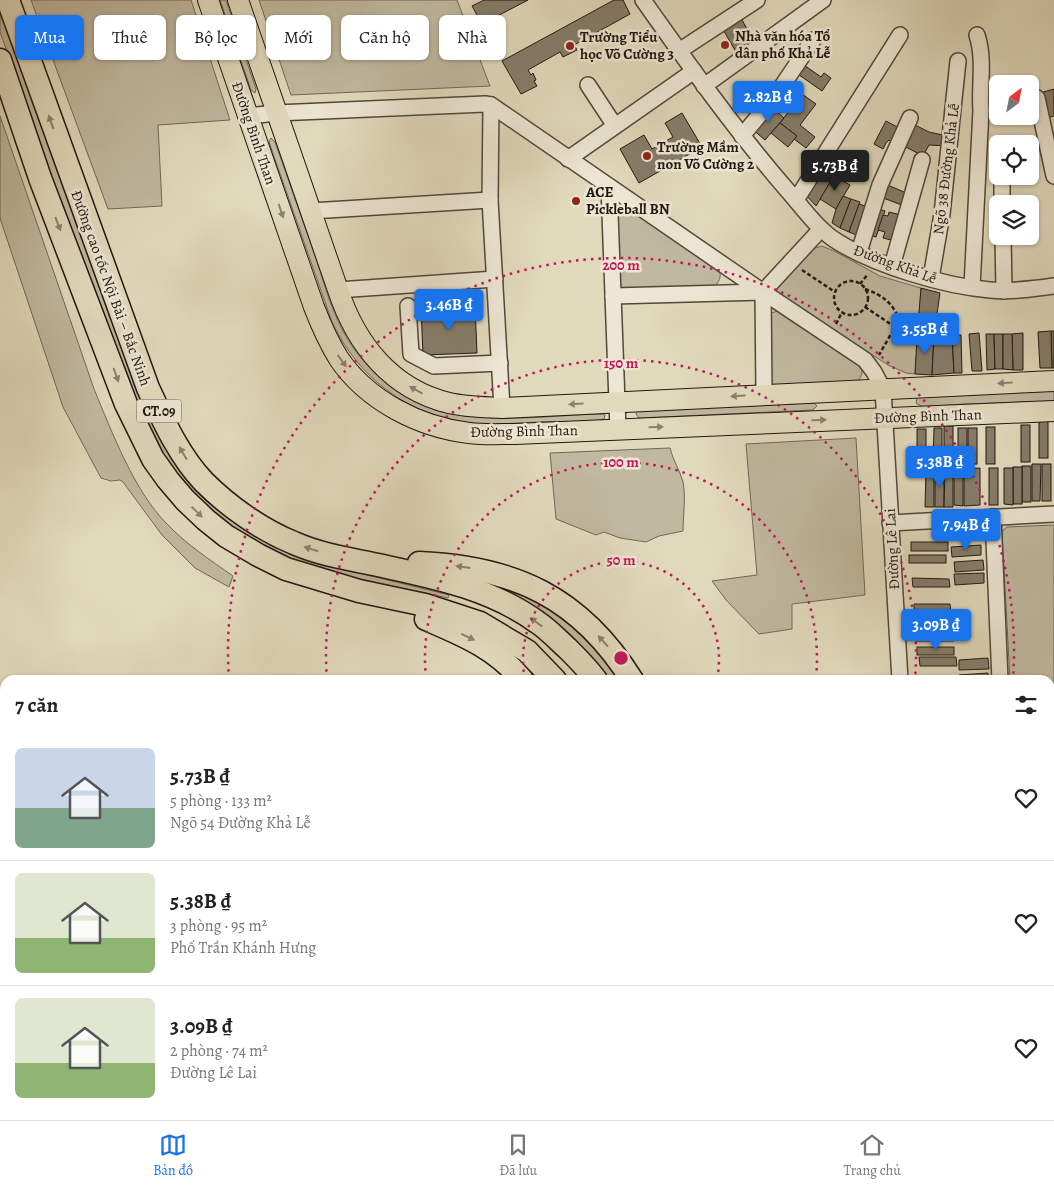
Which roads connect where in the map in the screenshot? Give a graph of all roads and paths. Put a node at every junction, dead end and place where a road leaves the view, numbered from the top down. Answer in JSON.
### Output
{"nodes":[{"id":1,"x":8,"y":0,"type":"edge"},
{"id":2,"x":208,"y":0,"type":"edge"},
{"id":3,"x":238,"y":0,"type":"edge"},
{"id":4,"x":643,"y":0,"type":"edge"},
{"id":5,"x":757,"y":0,"type":"edge"},
{"id":6,"x":822,"y":0,"type":"edge"},
{"id":7,"x":900,"y":35,"type":"dead end"},
{"id":8,"x":977,"y":35,"type":"dead end"},
{"id":9,"x":813,"y":40,"type":"dead end"},
{"id":10,"x":679,"y":51,"type":"junction"},
{"id":11,"x":0,"y":60,"type":"edge"},
{"id":12,"x":958,"y":60,"type":"dead end"},
{"id":13,"x":694,"y":71,"type":"junction"},
{"id":14,"x":588,"y":86,"type":"dead end"},
{"id":15,"x":704,"y":86,"type":"junction"},
{"id":16,"x":1039,"y":103,"type":"edge"},
{"id":17,"x":491,"y":105,"type":"junction"},
{"id":18,"x":276,"y":113,"type":"junction"},
{"id":19,"x":248,"y":116,"type":"junction"},
{"id":20,"x":910,"y":118,"type":"dead end"},
{"id":21,"x":615,"y":126,"type":"junction"},
{"id":22,"x":742,"y":136,"type":"junction"},
{"id":23,"x":568,"y":158,"type":"junction"},
{"id":24,"x":922,"y":160,"type":"dead end"},
{"id":25,"x":1054,"y":176,"type":"edge"},
{"id":26,"x":609,"y":186,"type":"junction"},
{"id":27,"x":490,"y":200,"type":"junction"},
{"id":28,"x":796,"y":200,"type":"junction"},
{"id":29,"x":311,"y":211,"type":"junction"},
{"id":30,"x":821,"y":229,"type":"junction"},
{"id":31,"x":1003,"y":245,"type":"edge"},
{"id":32,"x":859,"y":252,"type":"junction"},
{"id":33,"x":892,"y":266,"type":"junction"},
{"id":34,"x":799,"y":268,"type":"dead end"},
{"id":35,"x":868,"y":274,"type":"dead end"},
{"id":36,"x":931,"y":278,"type":"junction"},
{"id":37,"x":495,"y":279,"type":"junction"},
{"id":38,"x":860,"y":284,"type":"junction"},
{"id":39,"x":1054,"y":286,"type":"edge"},
{"id":40,"x":972,"y":287,"type":"junction"},
{"id":41,"x":866,"y":289,"type":"junction"},
{"id":42,"x":338,"y":290,"type":"junction"},
{"id":43,"x":1004,"y":291,"type":"junction"},
{"id":44,"x":762,"y":292,"type":"junction"},
{"id":45,"x":836,"y":292,"type":"junction"},
{"id":46,"x":613,"y":296,"type":"junction"},
{"id":47,"x":408,"y":306,"type":"dead end"},
{"id":48,"x":865,"y":307,"type":"junction"},
{"id":49,"x":842,"y":312,"type":"junction"},
{"id":50,"x":834,"y":327,"type":"dead end"},
{"id":51,"x":895,"y":327,"type":"junction"},
{"id":52,"x":879,"y":356,"type":"dead end"},
{"id":53,"x":500,"y":363,"type":"junction"},
{"id":54,"x":1054,"y":381,"type":"edge"},
{"id":55,"x":883,"y":389,"type":"junction"},
{"id":56,"x":764,"y":394,"type":"junction"},
{"id":57,"x":616,"y":402,"type":"junction"},
{"id":58,"x":502,"y":408,"type":"junction"},
{"id":59,"x":1054,"y":411,"type":"edge"},
{"id":60,"x":884,"y":418,"type":"junction"},
{"id":61,"x":618,"y":429,"type":"junction"},
{"id":62,"x":1054,"y":514,"type":"edge"},
{"id":63,"x":992,"y":517,"type":"junction"},
{"id":64,"x":890,"y":523,"type":"junction"},
{"id":65,"x":358,"y":561,"type":"junction"},
{"id":66,"x":359,"y":591,"type":"junction"},
{"id":67,"x":517,"y":675,"type":"edge"},
{"id":68,"x":550,"y":675,"type":"edge"},
{"id":69,"x":592,"y":675,"type":"edge"},
{"id":70,"x":629,"y":675,"type":"edge"},
{"id":71,"x":900,"y":675,"type":"edge"},
{"id":72,"x":1000,"y":675,"type":"edge"}],
"edges":[{"from":65,"to":1,"type":"highway","name":"Đường cao tốc Nội Bài – Bắc Ninh","number":"CT.09","one_way":true},
{"from":2,"to":19,"type":"main road","name":"Đường Bình Than"},
{"from":3,"to":18,"type":"main road","name":"Đường Bình Than"},
{"from":4,"to":10,"type":"street","name":"Đường Khả Lễ"},
{"from":5,"to":10,"type":"street"},
{"from":6,"to":15,"type":"street"},
{"from":7,"to":28,"type":"street"},
{"from":8,"to":40,"type":"street"},
{"from":9,"to":22,"type":"street"},
{"from":10,"to":13,"type":"street","name":"Đường Khả Lễ"},
{"from":11,"to":66,"type":"highway","name":"Đường cao tốc Nội Bài – Bắc Ninh","number":"CT.09","one_way":true},
{"from":12,"to":36,"type":"street","name":"Ngõ 38 Đường Khả Lễ"},
{"from":13,"to":15,"type":"street","name":"Đường Khả Lễ"},
{"from":13,"to":21,"type":"street"},
{"from":14,"to":21,"type":"street"},
{"from":15,"to":22,"type":"street","name":"Đường Khả Lễ"},
{"from":16,"to":25,"type":"street"},
{"from":17,"to":18,"type":"street"},
{"from":17,"to":23,"type":"street"},
{"from":17,"to":27,"type":"street"},
{"from":18,"to":19,"type":"street"},
{"from":18,"to":29,"type":"main road","name":"Đường Bình Than"},
{"from":19,"to":61,"type":"main road","name":"Đường Bình Than","one_way":true},
{"from":20,"to":32,"type":"street"},
{"from":21,"to":23,"type":"street"},
{"from":22,"to":28,"type":"street","name":"Đường Khả Lễ"},
{"from":23,"to":26,"type":"street"},
{"from":24,"to":33,"type":"street"},
{"from":26,"to":44,"type":"street"},
{"from":26,"to":46,"type":"street"},
{"from":27,"to":29,"type":"street"},
{"from":27,"to":37,"type":"street"},
{"from":28,"to":30,"type":"street","name":"Đường Khả Lễ"},
{"from":29,"to":42,"type":"main road","name":"Đường Bình Than"},
{"from":30,"to":32,"type":"street","name":"Đường Khả Lễ"},
{"from":30,"to":44,"type":"street"},
{"from":31,"to":43,"type":"street"},
{"from":32,"to":33,"type":"street","name":"Đường Khả Lễ"},
{"from":33,"to":36,"type":"street","name":"Đường Khả Lễ"},
{"from":34,"to":45,"type":"path"},
{"from":35,"to":38,"type":"path"},
{"from":36,"to":40,"type":"street","name":"Đường Khả Lễ"},
{"from":37,"to":42,"type":"street"},
{"from":37,"to":53,"type":"street"},
{"from":38,"to":41,"type":"path"},
{"from":38,"to":45,"type":"path"},
{"from":39,"to":43,"type":"street","name":"Đường Khả Lễ"},
{"from":40,"to":43,"type":"street","name":"Đường Khả Lễ"},
{"from":41,"to":48,"type":"path"},
{"from":41,"to":51,"type":"path"},
{"from":58,"to":42,"type":"main road","name":"Đường Bình Than","one_way":true},
{"from":44,"to":46,"type":"street"},
{"from":44,"to":55,"type":"street"},
{"from":44,"to":56,"type":"street"},
{"from":45,"to":49,"type":"path"},
{"from":46,"to":57,"type":"street"},
{"from":47,"to":53,"type":"street"},
{"from":48,"to":49,"type":"path"},
{"from":48,"to":51,"type":"path"},
{"from":49,"to":50,"type":"path"},
{"from":51,"to":52,"type":"path"},
{"from":53,"to":58,"type":"street"},
{"from":54,"to":55,"type":"main road","name":"Đường Bình Than","one_way":true},
{"from":55,"to":56,"type":"main road","name":"Đường Bình Than"},
{"from":55,"to":60,"type":"street","name":"Đường Lê Lai"},
{"from":56,"to":57,"type":"main road","name":"Đường Bình Than","one_way":true},
{"from":57,"to":58,"type":"main road","name":"Đường Bình Than","one_way":true},
{"from":57,"to":61,"type":"street"},
{"from":59,"to":60,"type":"main road","name":"Đường Bình Than"},
{"from":61,"to":60,"type":"main road","name":"Đường Bình Than","one_way":true},
{"from":60,"to":64,"type":"street","name":"Đường Lê Lai"},
{"from":62,"to":63,"type":"street"},
{"from":63,"to":64,"type":"street"},
{"from":63,"to":72,"type":"street"},
{"from":64,"to":71,"type":"street","name":"Đường Lê Lai"},
{"from":69,"to":65,"type":"highway","name":"Đường cao tốc Nội Bài – Bắc Ninh","one_way":true},
{"from":70,"to":65,"type":"highway","one_way":true},
{"from":66,"to":67,"type":"highway","one_way":true},
{"from":66,"to":68,"type":"highway","name":"Đường cao tốc Nội Bài – Bắc Ninh"}]}
